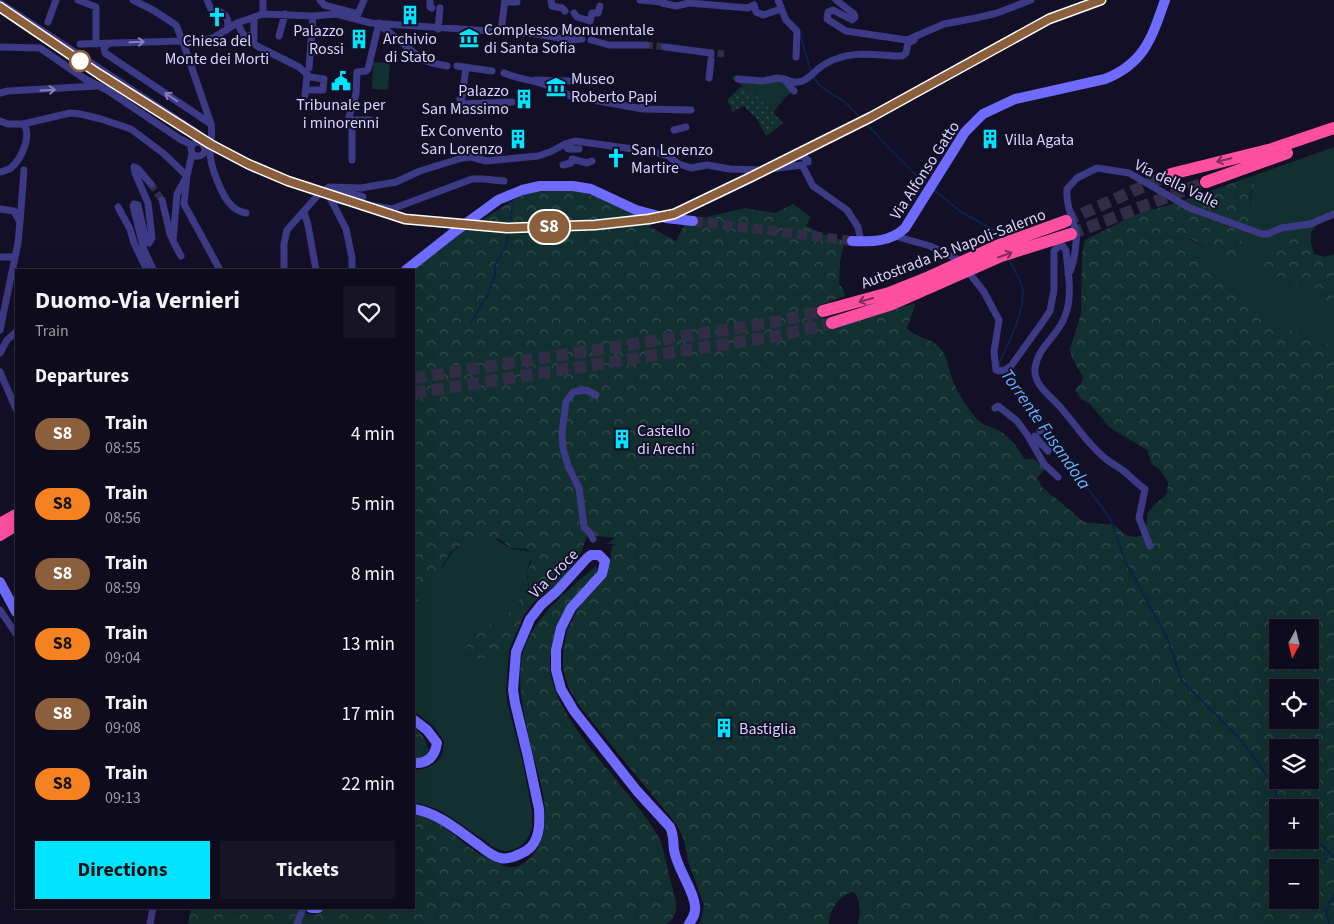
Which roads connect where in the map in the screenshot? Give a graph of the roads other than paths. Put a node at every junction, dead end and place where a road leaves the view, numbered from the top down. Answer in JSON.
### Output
{"nodes":[{"id":1,"x":56,"y":0,"type":"edge"},
{"id":2,"x":78,"y":0,"type":"edge"},
{"id":3,"x":132,"y":0,"type":"edge"},
{"id":4,"x":207,"y":0,"type":"edge"},
{"id":5,"x":263,"y":0,"type":"edge"},
{"id":6,"x":320,"y":0,"type":"edge"},
{"id":7,"x":364,"y":0,"type":"edge"},
{"id":8,"x":551,"y":0,"type":"edge"},
{"id":9,"x":640,"y":0,"type":"edge"},
{"id":10,"x":778,"y":0,"type":"edge"},
{"id":11,"x":836,"y":0,"type":"edge"},
{"id":12,"x":1031,"y":0,"type":"edge"},
{"id":13,"x":1165,"y":0,"type":"edge"},
{"id":14,"x":505,"y":1,"type":"edge"},
{"id":15,"x":689,"y":1,"type":"edge"},
{"id":16,"x":517,"y":2,"type":"dead end"},
{"id":17,"x":662,"y":2,"type":"edge"},
{"id":18,"x":710,"y":2,"type":"edge"},
{"id":19,"x":0,"y":3,"type":"edge"},
{"id":20,"x":434,"y":5,"type":"edge"},
{"id":21,"x":600,"y":6,"type":"dead end"},
{"id":22,"x":781,"y":9,"type":"junction"},
{"id":23,"x":341,"y":11,"type":"junction"},
{"id":24,"x":565,"y":11,"type":"dead end"},
{"id":25,"x":285,"y":14,"type":"junction"},
{"id":26,"x":259,"y":15,"type":"junction"},
{"id":27,"x":576,"y":15,"type":"dead end"},
{"id":28,"x":313,"y":16,"type":"junction"},
{"id":29,"x":48,"y":22,"type":"dead end"},
{"id":30,"x":235,"y":23,"type":"junction"},
{"id":31,"x":379,"y":23,"type":"junction"},
{"id":32,"x":938,"y":26,"type":"junction"},
{"id":33,"x":438,"y":29,"type":"junction"},
{"id":34,"x":501,"y":31,"type":"junction"},
{"id":35,"x":279,"y":36,"type":"dead end"},
{"id":36,"x":582,"y":39,"type":"dead end"},
{"id":37,"x":591,"y":40,"type":"dead end"},
{"id":38,"x":80,"y":44,"type":"dead end"},
{"id":39,"x":96,"y":44,"type":"junction"},
{"id":40,"x":108,"y":44,"type":"junction"},
{"id":41,"x":646,"y":45,"type":"tunnel mouth"},
{"id":42,"x":185,"y":46,"type":"junction"},
{"id":43,"x":0,"y":47,"type":"edge"},
{"id":44,"x":665,"y":47,"type":"tunnel mouth"},
{"id":45,"x":796,"y":57,"type":"dead end"},
{"id":46,"x":448,"y":66,"type":"dead end"},
{"id":47,"x":457,"y":66,"type":"dead end"},
{"id":48,"x":466,"y":67,"type":"junction"},
{"id":49,"x":308,"y":71,"type":"junction"},
{"id":50,"x":492,"y":71,"type":"dead end"},
{"id":51,"x":504,"y":73,"type":"dead end"},
{"id":52,"x":81,"y":76,"type":"junction"},
{"id":53,"x":710,"y":78,"type":"dead end"},
{"id":54,"x":738,"y":79,"type":"dead end"},
{"id":55,"x":532,"y":80,"type":"junction"},
{"id":56,"x":784,"y":80,"type":"junction"},
{"id":57,"x":570,"y":82,"type":"dead end"},
{"id":58,"x":97,"y":86,"type":"junction"},
{"id":59,"x":79,"y":88,"type":"junction"},
{"id":60,"x":794,"y":91,"type":"dead end"},
{"id":61,"x":0,"y":93,"type":"edge"},
{"id":62,"x":644,"y":97,"type":"dead end"},
{"id":63,"x":512,"y":102,"type":"dead end"},
{"id":64,"x":642,"y":109,"type":"junction"},
{"id":65,"x":690,"y":110,"type":"dead end"},
{"id":66,"x":0,"y":121,"type":"edge"},
{"id":67,"x":23,"y":124,"type":"junction"},
{"id":68,"x":211,"y":124,"type":"junction"},
{"id":69,"x":187,"y":126,"type":"junction"},
{"id":70,"x":1334,"y":128,"type":"edge"},
{"id":71,"x":684,"y":129,"type":"dead end"},
{"id":72,"x":674,"y":130,"type":"dead end"},
{"id":73,"x":1334,"y":137,"type":"edge"},
{"id":74,"x":565,"y":144,"type":"junction"},
{"id":75,"x":207,"y":148,"type":"junction"},
{"id":76,"x":578,"y":149,"type":"dead end"},
{"id":77,"x":193,"y":150,"type":"junction"},
{"id":78,"x":1273,"y":153,"type":"junction"},
{"id":79,"x":792,"y":159,"type":"dead end"},
{"id":80,"x":352,"y":160,"type":"dead end"},
{"id":81,"x":592,"y":161,"type":"dead end"},
{"id":82,"x":563,"y":165,"type":"dead end"},
{"id":83,"x":806,"y":166,"type":"junction"},
{"id":84,"x":24,"y":170,"type":"dead end"},
{"id":85,"x":0,"y":172,"type":"edge"},
{"id":86,"x":1171,"y":174,"type":"tunnel mouth"},
{"id":87,"x":187,"y":176,"type":"junction"},
{"id":88,"x":504,"y":181,"type":"dead end"},
{"id":89,"x":1206,"y":182,"type":"tunnel mouth"},
{"id":90,"x":150,"y":184,"type":"tunnel mouth"},
{"id":91,"x":328,"y":188,"type":"junction"},
{"id":92,"x":338,"y":197,"type":"junction"},
{"id":93,"x":162,"y":200,"type":"tunnel mouth"},
{"id":94,"x":415,"y":201,"type":"junction"},
{"id":95,"x":118,"y":207,"type":"dead end"},
{"id":96,"x":0,"y":209,"type":"edge"},
{"id":97,"x":397,"y":211,"type":"dead end"},
{"id":98,"x":304,"y":212,"type":"junction"},
{"id":99,"x":246,"y":214,"type":"dead end"},
{"id":100,"x":1334,"y":214,"type":"edge"},
{"id":101,"x":693,"y":221,"type":"tunnel mouth"},
{"id":102,"x":1066,"y":221,"type":"tunnel mouth"},
{"id":103,"x":20,"y":222,"type":"junction"},
{"id":104,"x":1071,"y":234,"type":"tunnel mouth"},
{"id":105,"x":895,"y":236,"type":"junction"},
{"id":106,"x":1045,"y":236,"type":"junction"},
{"id":107,"x":174,"y":241,"type":"junction"},
{"id":108,"x":856,"y":242,"type":"joint"},
{"id":109,"x":182,"y":256,"type":"dead end"},
{"id":110,"x":0,"y":257,"type":"edge"},
{"id":111,"x":15,"y":257,"type":"junction"},
{"id":112,"x":148,"y":269,"type":"edge"},
{"id":113,"x":153,"y":269,"type":"edge"},
{"id":114,"x":219,"y":269,"type":"edge"},
{"id":115,"x":284,"y":269,"type":"edge"},
{"id":116,"x":316,"y":269,"type":"edge"},
{"id":117,"x":352,"y":269,"type":"edge"},
{"id":118,"x":407,"y":269,"type":"edge"},
{"id":119,"x":1068,"y":274,"type":"junction"},
{"id":120,"x":3,"y":303,"type":"edge"},
{"id":121,"x":823,"y":312,"type":"tunnel mouth"},
{"id":122,"x":846,"y":312,"type":"junction"},
{"id":123,"x":832,"y":323,"type":"tunnel mouth"},
{"id":124,"x":0,"y":330,"type":"edge"},
{"id":125,"x":15,"y":333,"type":"edge"},
{"id":126,"x":0,"y":353,"type":"edge"},
{"id":127,"x":0,"y":372,"type":"edge"},
{"id":128,"x":596,"y":396,"type":"dead end"},
{"id":129,"x":15,"y":407,"type":"edge"},
{"id":130,"x":995,"y":408,"type":"dead end"},
{"id":131,"x":1048,"y":425,"type":"dead end"},
{"id":132,"x":1040,"y":431,"type":"dead end"},
{"id":133,"x":1049,"y":449,"type":"dead end"},
{"id":134,"x":1046,"y":466,"type":"junction"},
{"id":135,"x":1058,"y":477,"type":"dead end"},
{"id":136,"x":15,"y":516,"type":"edge"},
{"id":137,"x":0,"y":524,"type":"edge"},
{"id":138,"x":15,"y":526,"type":"edge"},
{"id":139,"x":0,"y":535,"type":"edge"},
{"id":140,"x":593,"y":539,"type":"dead end"},
{"id":141,"x":1150,"y":546,"type":"dead end"},
{"id":142,"x":0,"y":582,"type":"edge"},
{"id":143,"x":0,"y":610,"type":"edge"},
{"id":144,"x":15,"y":610,"type":"edge"},
{"id":145,"x":15,"y":632,"type":"edge"},
{"id":146,"x":415,"y":721,"type":"edge"},
{"id":147,"x":415,"y":763,"type":"edge"},
{"id":148,"x":415,"y":810,"type":"edge"},
{"id":149,"x":152,"y":909,"type":"edge"},
{"id":150,"x":303,"y":909,"type":"edge"},
{"id":151,"x":150,"y":924,"type":"edge"},
{"id":152,"x":297,"y":924,"type":"edge"},
{"id":153,"x":689,"y":924,"type":"edge"}],
"edges":[{"from":1,"to":29,"type":"street"},
{"from":2,"to":39,"type":"street"},
{"from":3,"to":42,"type":"street"},
{"from":4,"to":30,"type":"street"},
{"from":5,"to":26,"type":"street"},
{"from":6,"to":23,"type":"street"},
{"from":7,"to":23,"type":"street"},
{"from":8,"to":24,"type":"street"},
{"from":9,"to":17,"type":"street"},
{"from":10,"to":22,"type":"street"},
{"from":11,"to":32,"type":"street"},
{"from":12,"to":32,"type":"street"},
{"from":13,"to":105,"type":"street","name":"Via Alfonso Gatto"},
{"from":14,"to":16,"type":"street"},
{"from":14,"to":34,"type":"street"},
{"from":15,"to":17,"type":"street"},
{"from":15,"to":18,"type":"street"},
{"from":18,"to":22,"type":"street"},
{"from":19,"to":69,"type":"street"},
{"from":20,"to":33,"type":"street"},
{"from":21,"to":27,"type":"street"},
{"from":22,"to":45,"type":"street"},
{"from":23,"to":28,"type":"street"},
{"from":23,"to":31,"type":"street"},
{"from":25,"to":26,"type":"street"},
{"from":25,"to":28,"type":"street"},
{"from":25,"to":35,"type":"street"},
{"from":26,"to":30,"type":"street"},
{"from":26,"to":30,"type":"street"},
{"from":28,"to":49,"type":"street"},
{"from":30,"to":42,"type":"street"},
{"from":30,"to":49,"type":"street"},
{"from":31,"to":33,"type":"street"},
{"from":31,"to":46,"type":"street"},
{"from":31,"to":80,"type":"street"},
{"from":32,"to":56,"type":"street"},
{"from":33,"to":34,"type":"street"},
{"from":34,"to":36,"type":"street"},
{"from":37,"to":41,"type":"street"},
{"from":38,"to":39,"type":"street"},
{"from":39,"to":40,"type":"street"},
{"from":40,"to":42,"type":"street","one_way":true},
{"from":68,"to":40,"type":"street","one_way":true},
{"from":42,"to":68,"type":"street"},
{"from":43,"to":52,"type":"street"},
{"from":44,"to":53,"type":"street"},
{"from":47,"to":48,"type":"street"},
{"from":48,"to":50,"type":"street"},
{"from":48,"to":63,"type":"street"},
{"from":49,"to":49,"type":"street"},
{"from":51,"to":55,"type":"street"},
{"from":52,"to":58,"type":"street"},
{"from":52,"to":59,"type":"street"},
{"from":54,"to":56,"type":"street"},
{"from":55,"to":57,"type":"street"},
{"from":55,"to":64,"type":"street"},
{"from":56,"to":60,"type":"street"},
{"from":58,"to":59,"type":"street"},
{"from":58,"to":77,"type":"street"},
{"from":61,"to":59,"type":"street","one_way":true},
{"from":62,"to":64,"type":"street"},
{"from":64,"to":65,"type":"street"},
{"from":66,"to":67,"type":"street"},
{"from":67,"to":85,"type":"street"},
{"from":67,"to":87,"type":"street"},
{"from":68,"to":75,"type":"street"},
{"from":69,"to":75,"type":"street"},
{"from":69,"to":77,"type":"street"},
{"from":70,"to":78,"type":"highway"},
{"from":71,"to":72,"type":"street"},
{"from":73,"to":78,"type":"highway"},
{"from":74,"to":76,"type":"street"},
{"from":74,"to":83,"type":"street"},
{"from":74,"to":91,"type":"street"},
{"from":75,"to":77,"type":"street"},
{"from":75,"to":77,"type":"street"},
{"from":75,"to":99,"type":"street"},
{"from":77,"to":87,"type":"street"},
{"from":78,"to":86,"type":"highway","one_way":true},
{"from":78,"to":89,"type":"highway"},
{"from":79,"to":83,"type":"street"},
{"from":81,"to":82,"type":"street"},
{"from":83,"to":108,"type":"street"},
{"from":84,"to":103,"type":"street"},
{"from":87,"to":107,"type":"street"},
{"from":87,"to":114,"type":"street"},
{"from":88,"to":94,"type":"street"},
{"from":90,"to":113,"type":"street"},
{"from":91,"to":92,"type":"street"},
{"from":91,"to":98,"type":"street"},
{"from":92,"to":94,"type":"street"},
{"from":92,"to":117,"type":"street"},
{"from":93,"to":107,"type":"street"},
{"from":94,"to":97,"type":"street"},
{"from":95,"to":112,"type":"street"},
{"from":96,"to":103,"type":"street"},
{"from":98,"to":115,"type":"street"},
{"from":98,"to":116,"type":"street"},
{"from":100,"to":119,"type":"street","name":"Via della Valle"},
{"from":101,"to":118,"type":"street"},
{"from":102,"to":106,"type":"highway","name":"Autostrada A3 Napoli-Salerno"},
{"from":103,"to":111,"type":"street"},
{"from":104,"to":106,"type":"highway","name":"Autostrada A3 Napoli-Salerno"},
{"from":105,"to":108,"type":"street"},
{"from":105,"to":119,"type":"street"},
{"from":106,"to":122,"type":"highway","name":"Autostrada A3 Napoli-Salerno"},
{"from":107,"to":109,"type":"street"},
{"from":110,"to":111,"type":"street"},
{"from":111,"to":120,"type":"street"},
{"from":119,"to":141,"type":"street"},
{"from":120,"to":124,"type":"street"},
{"from":121,"to":122,"type":"highway","name":"Autostrada A3 Napoli-Salerno"},
{"from":122,"to":123,"type":"highway","name":"Autostrada A3 Napoli-Salerno"},
{"from":125,"to":126,"type":"street"},
{"from":127,"to":129,"type":"street"},
{"from":128,"to":140,"type":"street"},
{"from":130,"to":134,"type":"street"},
{"from":131,"to":132,"type":"street"},
{"from":133,"to":134,"type":"street"},
{"from":134,"to":135,"type":"street"},
{"from":136,"to":137,"type":"highway"},
{"from":138,"to":139,"type":"highway"},
{"from":142,"to":144,"type":"street"},
{"from":143,"to":145,"type":"street"},
{"from":146,"to":147,"type":"street"},
{"from":148,"to":153,"type":"street","name":"Via Croce"},
{"from":149,"to":151,"type":"street"},
{"from":150,"to":152,"type":"street"}]}
